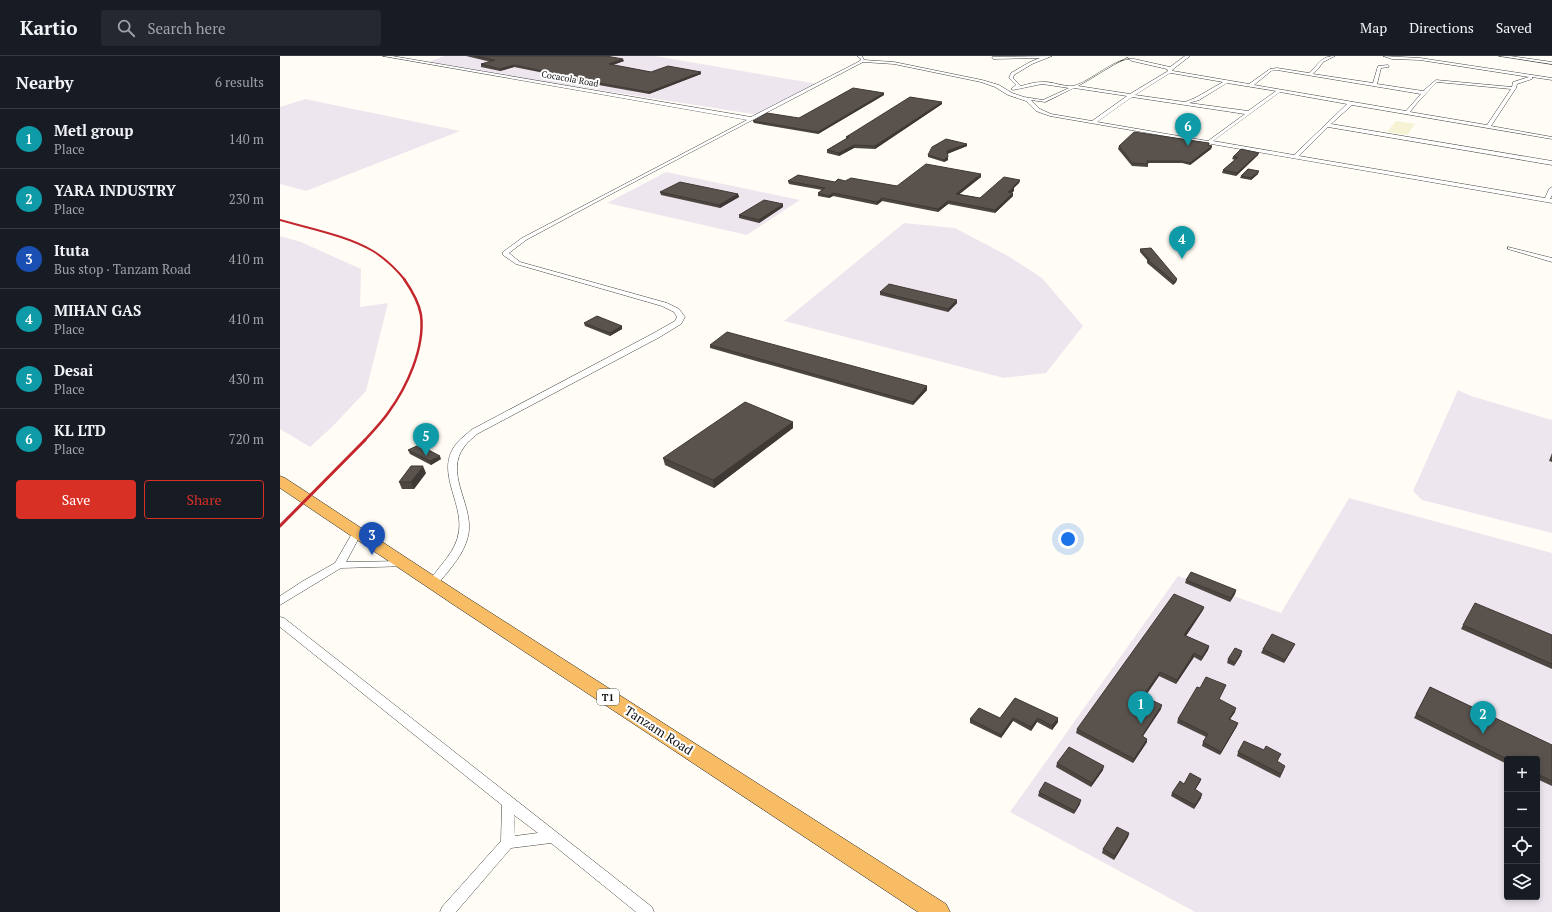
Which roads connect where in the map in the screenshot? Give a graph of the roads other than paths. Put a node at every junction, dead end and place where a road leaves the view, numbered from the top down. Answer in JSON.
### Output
{"nodes":[{"id":1,"x":385,"y":56,"type":"edge"},
{"id":2,"x":1049,"y":56,"type":"edge"},
{"id":3,"x":1127,"y":56,"type":"edge"},
{"id":4,"x":1188,"y":56,"type":"edge"},
{"id":5,"x":1332,"y":56,"type":"edge"},
{"id":6,"x":1385,"y":56,"type":"edge"},
{"id":7,"x":1501,"y":56,"type":"edge"},
{"id":8,"x":861,"y":58,"type":"edge"},
{"id":9,"x":993,"y":58,"type":"dead end"},
{"id":10,"x":1552,"y":63,"type":"edge"},
{"id":11,"x":1388,"y":66,"type":"dead end"},
{"id":12,"x":1171,"y":71,"type":"junction"},
{"id":13,"x":1310,"y":74,"type":"junction"},
{"id":14,"x":1537,"y":77,"type":"junction"},
{"id":15,"x":1552,"y":79,"type":"edge"},
{"id":16,"x":1226,"y":82,"type":"junction"},
{"id":17,"x":1251,"y":85,"type":"junction"},
{"id":18,"x":1374,"y":85,"type":"junction"},
{"id":19,"x":1073,"y":87,"type":"junction"},
{"id":20,"x":1016,"y":88,"type":"junction"},
{"id":21,"x":1514,"y":88,"type":"junction"},
{"id":22,"x":1002,"y":90,"type":"junction"},
{"id":23,"x":1279,"y":91,"type":"junction"},
{"id":24,"x":1424,"y":93,"type":"junction"},
{"id":25,"x":1130,"y":96,"type":"junction"},
{"id":26,"x":1021,"y":98,"type":"junction"},
{"id":27,"x":1183,"y":102,"type":"junction"},
{"id":28,"x":1351,"y":103,"type":"junction"},
{"id":29,"x":1408,"y":112,"type":"junction"},
{"id":30,"x":1249,"y":113,"type":"junction"},
{"id":31,"x":752,"y":119,"type":"junction"},
{"id":32,"x":1093,"y":122,"type":"junction"},
{"id":33,"x":1327,"y":125,"type":"junction"},
{"id":34,"x":1489,"y":126,"type":"junction"},
{"id":35,"x":1552,"y":138,"type":"edge"},
{"id":36,"x":1209,"y":142,"type":"junction"},
{"id":37,"x":1295,"y":157,"type":"junction"},
{"id":38,"x":1552,"y":163,"type":"edge"},
{"id":39,"x":1552,"y":189,"type":"edge"},
{"id":40,"x":1549,"y":201,"type":"edge"},
{"id":41,"x":1510,"y":248,"type":"dead end"},
{"id":42,"x":1552,"y":260,"type":"edge"},
{"id":43,"x":280,"y":481,"type":"edge"},
{"id":44,"x":357,"y":532,"type":"junction"},
{"id":45,"x":405,"y":564,"type":"junction"},
{"id":46,"x":339,"y":565,"type":"junction"},
{"id":47,"x":433,"y":583,"type":"junction"},
{"id":48,"x":280,"y":601,"type":"edge"},
{"id":49,"x":280,"y":621,"type":"edge"},
{"id":50,"x":508,"y":803,"type":"junction"},
{"id":51,"x":554,"y":837,"type":"junction"},
{"id":52,"x":508,"y":843,"type":"junction"},
{"id":53,"x":447,"y":912,"type":"edge"},
{"id":54,"x":647,"y":912,"type":"edge"},
{"id":55,"x":938,"y":912,"type":"edge"}],
"edges":[{"from":1,"to":31,"type":"street","name":"Cocacola Road"},
{"from":2,"to":9,"type":"street"},
{"from":2,"to":20,"type":"street"},
{"from":3,"to":12,"type":"street"},
{"from":3,"to":19,"type":"street"},
{"from":4,"to":12,"type":"street"},
{"from":5,"to":13,"type":"street"},
{"from":6,"to":14,"type":"street"},
{"from":7,"to":10,"type":"street"},
{"from":8,"to":22,"type":"street"},
{"from":8,"to":31,"type":"street"},
{"from":11,"to":18,"type":"street"},
{"from":12,"to":16,"type":"street"},
{"from":12,"to":25,"type":"street"},
{"from":13,"to":17,"type":"street"},
{"from":13,"to":18,"type":"street"},
{"from":14,"to":15,"type":"street"},
{"from":14,"to":21,"type":"street"},
{"from":16,"to":17,"type":"street"},
{"from":16,"to":27,"type":"street"},
{"from":17,"to":23,"type":"street"},
{"from":18,"to":24,"type":"street"},
{"from":19,"to":20,"type":"street"},
{"from":19,"to":25,"type":"street"},
{"from":19,"to":26,"type":"street"},
{"from":20,"to":22,"type":"street"},
{"from":21,"to":24,"type":"street"},
{"from":21,"to":34,"type":"street"},
{"from":22,"to":26,"type":"street"},
{"from":23,"to":28,"type":"street"},
{"from":23,"to":30,"type":"street"},
{"from":24,"to":29,"type":"street"},
{"from":25,"to":27,"type":"street"},
{"from":25,"to":32,"type":"street"},
{"from":26,"to":32,"type":"street"},
{"from":27,"to":30,"type":"street"},
{"from":28,"to":29,"type":"street"},
{"from":28,"to":33,"type":"street"},
{"from":29,"to":34,"type":"street"},
{"from":30,"to":36,"type":"street"},
{"from":31,"to":47,"type":"street"},
{"from":32,"to":36,"type":"street"},
{"from":33,"to":37,"type":"street"},
{"from":33,"to":38,"type":"street"},
{"from":34,"to":35,"type":"street"},
{"from":36,"to":37,"type":"street"},
{"from":37,"to":40,"type":"street"},
{"from":39,"to":40,"type":"street"},
{"from":41,"to":42,"type":"street"},
{"from":43,"to":44,"type":"highway","name":"Tanzam Road","number":"T1"},
{"from":44,"to":45,"type":"highway","name":"Tanzam Road","number":"T1"},
{"from":44,"to":46,"type":"street"},
{"from":45,"to":46,"type":"street"},
{"from":45,"to":47,"type":"highway","name":"Tanzam Road","number":"T1"},
{"from":46,"to":48,"type":"street"},
{"from":47,"to":55,"type":"highway","name":"Tanzam Road","number":"T1"},
{"from":49,"to":50,"type":"street"},
{"from":50,"to":51,"type":"street"},
{"from":50,"to":52,"type":"street"},
{"from":51,"to":52,"type":"street"},
{"from":51,"to":54,"type":"street"},
{"from":52,"to":53,"type":"street"}]}
